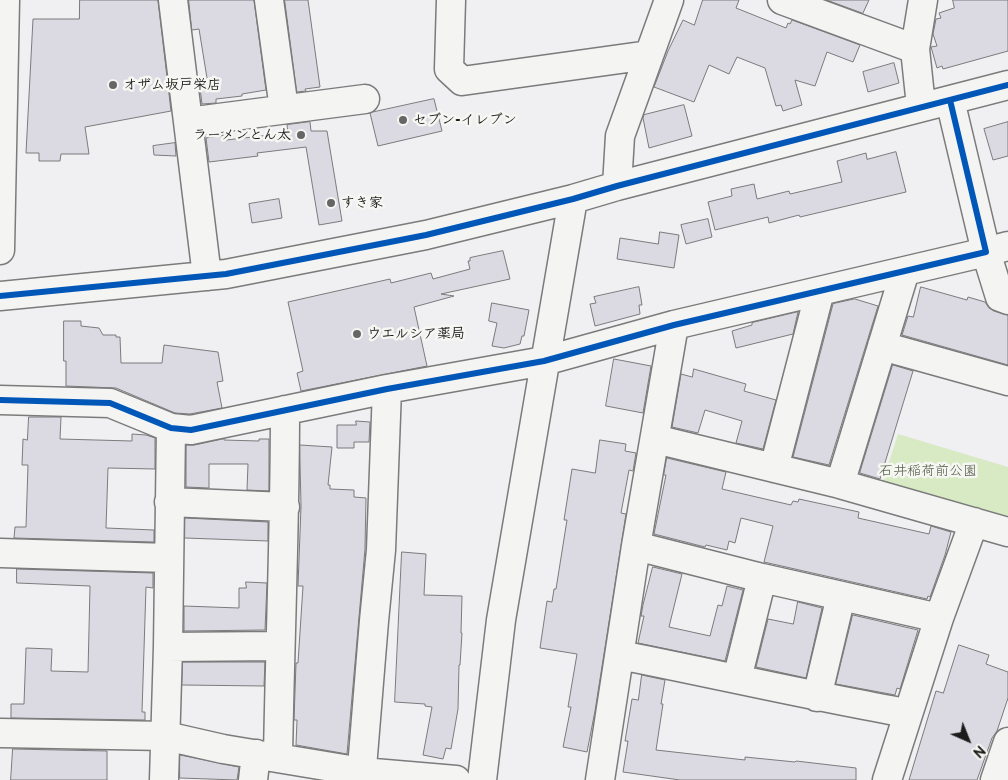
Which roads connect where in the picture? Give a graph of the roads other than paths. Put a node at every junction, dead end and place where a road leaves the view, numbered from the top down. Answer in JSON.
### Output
{"nodes":[{"id":1,"x":6,"y":0,"type":"edge"},
{"id":2,"x":173,"y":0,"type":"edge"},
{"id":3,"x":269,"y":0,"type":"edge"},
{"id":4,"x":450,"y":0,"type":"edge"},
{"id":5,"x":669,"y":0,"type":"edge"},
{"id":6,"x":782,"y":0,"type":"edge"},
{"id":7,"x":923,"y":0,"type":"edge"},
{"id":8,"x":915,"y":49,"type":"junction"},
{"id":9,"x":649,"y":55,"type":"junction"},
{"id":10,"x":1008,"y":85,"type":"edge"},
{"id":11,"x":365,"y":99,"type":"dead end"},
{"id":12,"x":950,"y":100,"type":"junction"},
{"id":13,"x":921,"y":106,"type":"junction"},
{"id":14,"x":284,"y":109,"type":"junction"},
{"id":15,"x":188,"y":122,"type":"junction"},
{"id":16,"x":617,"y":186,"type":"junction"},
{"id":17,"x":572,"y":199,"type":"junction"},
{"id":18,"x":997,"y":249,"type":"edge"},
{"id":19,"x":0,"y":250,"type":"edge"},
{"id":20,"x":905,"y":271,"type":"junction"},
{"id":21,"x":207,"y":276,"type":"junction"},
{"id":22,"x":820,"y":291,"type":"junction"},
{"id":23,"x":0,"y":296,"type":"edge"},
{"id":24,"x":1008,"y":300,"type":"edge"},
{"id":25,"x":674,"y":325,"type":"junction"},
{"id":26,"x":882,"y":346,"type":"junction"},
{"id":27,"x":544,"y":361,"type":"junction"},
{"id":28,"x":1008,"y":381,"type":"edge"},
{"id":29,"x":387,"y":389,"type":"junction"},
{"id":30,"x":0,"y":400,"type":"edge"},
{"id":31,"x":285,"y":410,"type":"junction"},
{"id":32,"x":170,"y":428,"type":"junction"},
{"id":33,"x":655,"y":439,"type":"junction"},
{"id":34,"x":774,"y":468,"type":"junction"},
{"id":35,"x":840,"y":484,"type":"junction"},
{"id":36,"x":169,"y":502,"type":"junction"},
{"id":37,"x":285,"y":507,"type":"junction"},
{"id":38,"x":974,"y":522,"type":"junction"},
{"id":39,"x":1008,"y":532,"type":"edge"},
{"id":40,"x":636,"y":546,"type":"junction"},
{"id":41,"x":0,"y":553,"type":"edge"},
{"id":42,"x":168,"y":558,"type":"junction"},
{"id":43,"x":762,"y":578,"type":"junction"},
{"id":44,"x":840,"y":596,"type":"junction"},
{"id":45,"x":939,"y":618,"type":"junction"},
{"id":46,"x":168,"y":646,"type":"junction"},
{"id":47,"x":280,"y":646,"type":"junction"},
{"id":48,"x":620,"y":655,"type":"junction"},
{"id":49,"x":738,"y":678,"type":"junction"},
{"id":50,"x":817,"y":697,"type":"junction"},
{"id":51,"x":907,"y":713,"type":"junction"},
{"id":52,"x":0,"y":733,"type":"edge"},
{"id":53,"x":166,"y":736,"type":"junction"},
{"id":54,"x":1008,"y":742,"type":"edge"},
{"id":55,"x":262,"y":764,"type":"edge"},
{"id":56,"x":362,"y":776,"type":"edge"},
{"id":57,"x":164,"y":780,"type":"edge"},
{"id":58,"x":456,"y":780,"type":"edge"},
{"id":59,"x":482,"y":780,"type":"edge"},
{"id":60,"x":600,"y":780,"type":"edge"},
{"id":61,"x":887,"y":780,"type":"edge"},
{"id":62,"x":995,"y":780,"type":"edge"}],
"edges":[{"from":1,"to":19,"type":"street"},
{"from":2,"to":15,"type":"street"},
{"from":3,"to":14,"type":"street"},
{"from":4,"to":9,"type":"street"},
{"from":5,"to":9,"type":"street"},
{"from":6,"to":8,"type":"street"},
{"from":7,"to":8,"type":"street"},
{"from":8,"to":13,"type":"street"},
{"from":9,"to":16,"type":"street"},
{"from":10,"to":12,"type":"street"},
{"from":11,"to":14,"type":"street"},
{"from":12,"to":13,"type":"street"},
{"from":12,"to":18,"type":"street"},
{"from":13,"to":16,"type":"street"},
{"from":14,"to":15,"type":"street"},
{"from":15,"to":21,"type":"street"},
{"from":16,"to":17,"type":"street"},
{"from":17,"to":21,"type":"street"},
{"from":17,"to":27,"type":"street"},
{"from":18,"to":20,"type":"street"},
{"from":18,"to":24,"type":"street"},
{"from":20,"to":22,"type":"street"},
{"from":20,"to":26,"type":"street"},
{"from":21,"to":23,"type":"street"},
{"from":22,"to":25,"type":"street"},
{"from":22,"to":34,"type":"street"},
{"from":25,"to":27,"type":"street"},
{"from":25,"to":33,"type":"street"},
{"from":26,"to":28,"type":"street"},
{"from":26,"to":35,"type":"street"},
{"from":27,"to":29,"type":"street"},
{"from":27,"to":59,"type":"street"},
{"from":29,"to":31,"type":"street"},
{"from":29,"to":56,"type":"street"},
{"from":30,"to":32,"type":"street"},
{"from":31,"to":32,"type":"street"},
{"from":31,"to":37,"type":"street"},
{"from":32,"to":36,"type":"street"},
{"from":33,"to":34,"type":"street"},
{"from":33,"to":40,"type":"street"},
{"from":34,"to":35,"type":"street"},
{"from":35,"to":38,"type":"street"},
{"from":36,"to":37,"type":"street"},
{"from":36,"to":42,"type":"street"},
{"from":37,"to":47,"type":"street"},
{"from":38,"to":39,"type":"street"},
{"from":38,"to":45,"type":"street"},
{"from":40,"to":43,"type":"street"},
{"from":40,"to":48,"type":"street"},
{"from":41,"to":42,"type":"street"},
{"from":42,"to":46,"type":"street"},
{"from":43,"to":44,"type":"street"},
{"from":43,"to":49,"type":"street"},
{"from":44,"to":45,"type":"street"},
{"from":44,"to":50,"type":"street"},
{"from":45,"to":51,"type":"street"},
{"from":46,"to":47,"type":"street"},
{"from":46,"to":53,"type":"street"},
{"from":47,"to":55,"type":"street"},
{"from":48,"to":49,"type":"street"},
{"from":48,"to":60,"type":"street"},
{"from":49,"to":50,"type":"street"},
{"from":50,"to":51,"type":"street"},
{"from":51,"to":61,"type":"street"},
{"from":52,"to":53,"type":"street"},
{"from":53,"to":55,"type":"street"},
{"from":53,"to":57,"type":"street"},
{"from":54,"to":62,"type":"street"},
{"from":55,"to":56,"type":"street"},
{"from":56,"to":58,"type":"street"}]}
